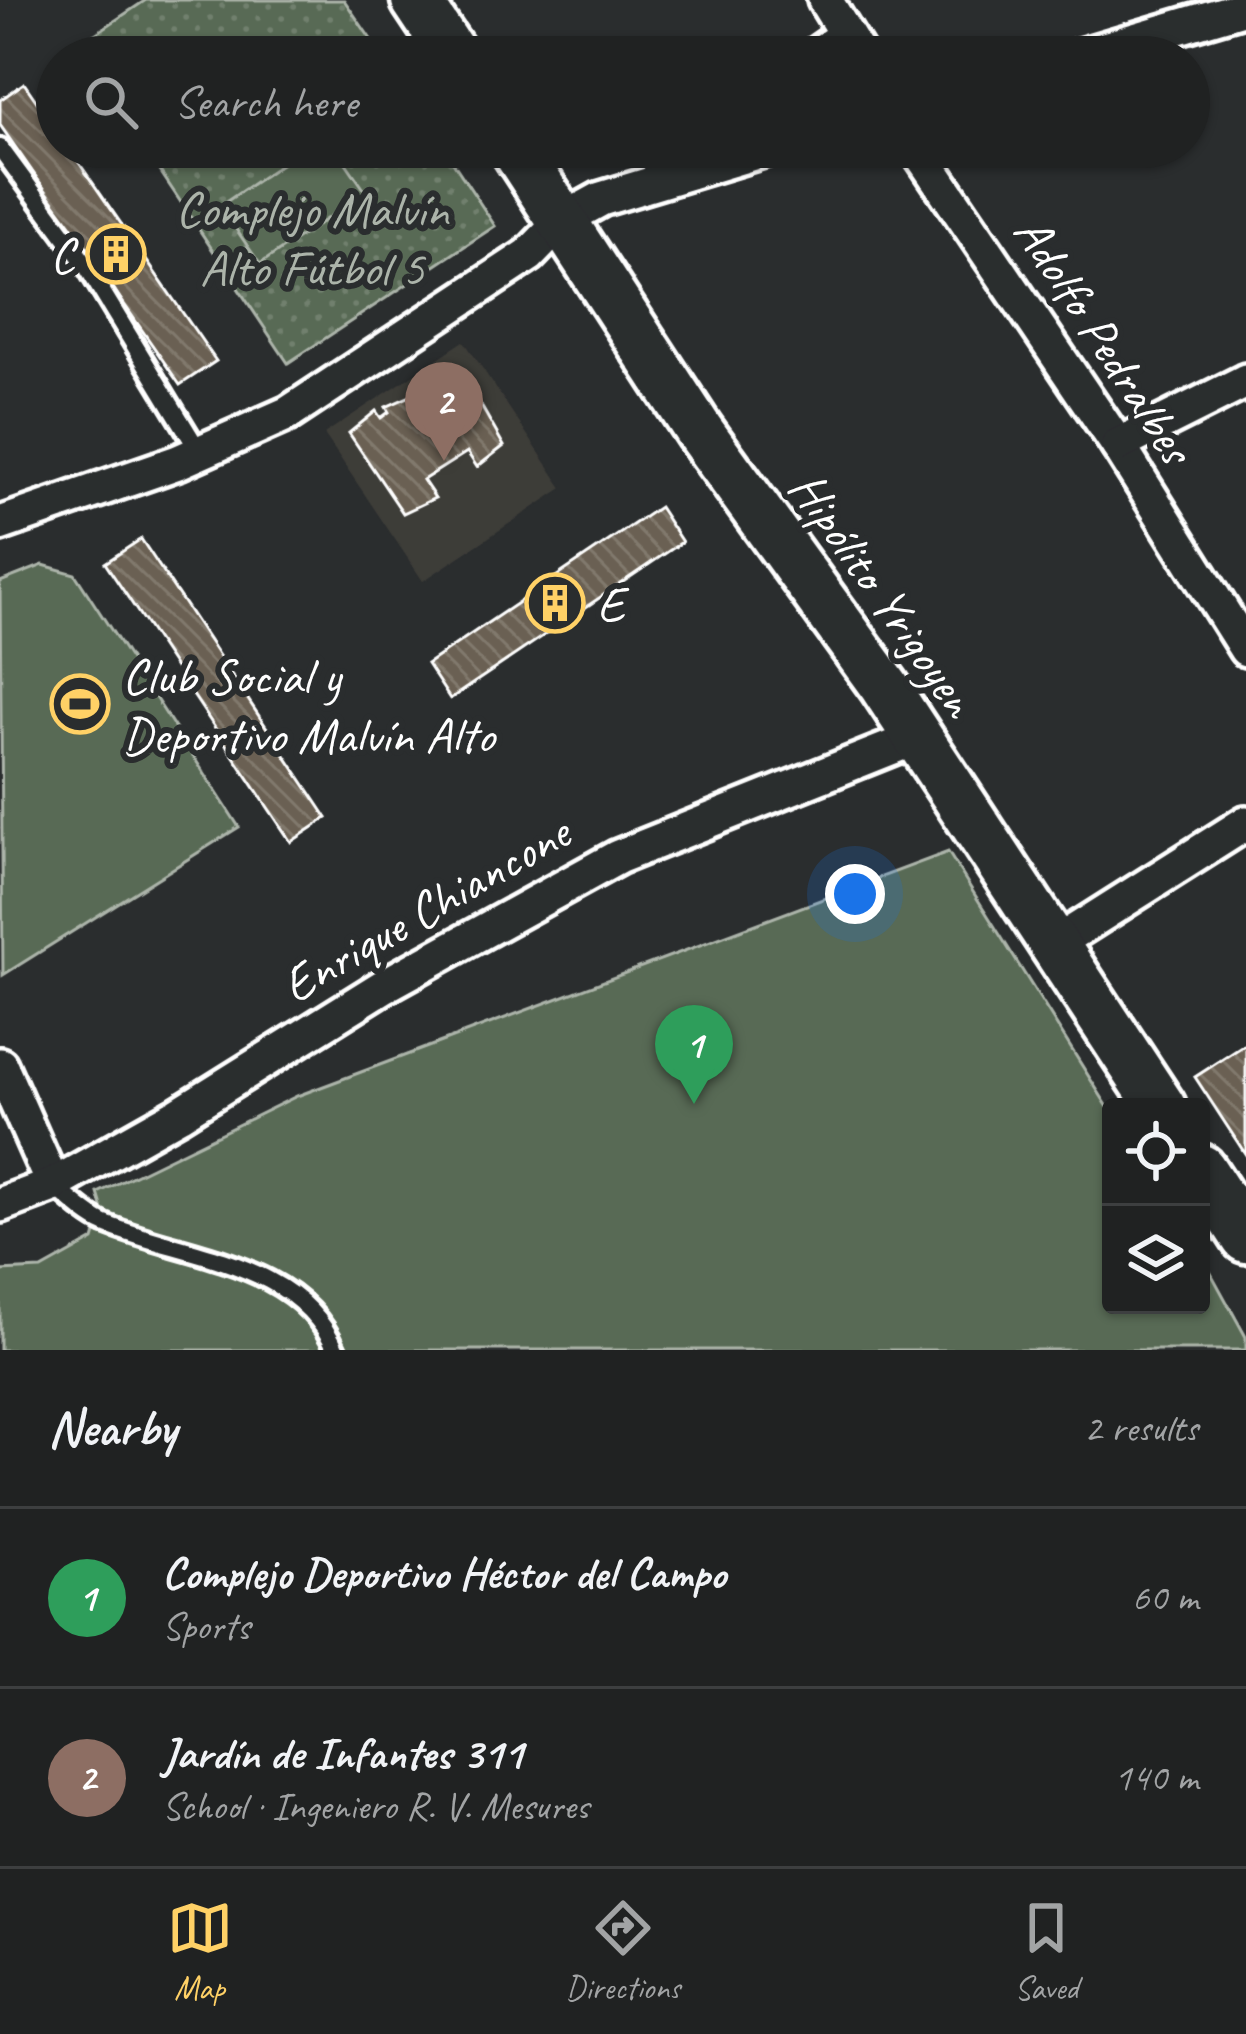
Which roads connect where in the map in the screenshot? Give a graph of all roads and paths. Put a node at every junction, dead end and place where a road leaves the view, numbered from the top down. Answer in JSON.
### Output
{"nodes":[{"id":1,"x":416,"y":0,"type":"edge"},
{"id":2,"x":1246,"y":8,"type":"edge"},
{"id":3,"x":440,"y":36,"type":"edge"},
{"id":4,"x":1149,"y":36,"type":"edge"},
{"id":5,"x":0,"y":148,"type":"edge"},
{"id":6,"x":528,"y":168,"type":"edge"},
{"id":7,"x":652,"y":168,"type":"edge"},
{"id":8,"x":703,"y":168,"type":"edge"},
{"id":9,"x":930,"y":168,"type":"edge"},
{"id":10,"x":647,"y":185,"type":"junction"},
{"id":11,"x":563,"y":220,"type":"junction"},
{"id":12,"x":1246,"y":381,"type":"edge"},
{"id":13,"x":1118,"y":445,"type":"junction"},
{"id":14,"x":200,"y":453,"type":"junction"},
{"id":15,"x":0,"y":524,"type":"edge"},
{"id":16,"x":1246,"y":649,"type":"edge"},
{"id":17,"x":918,"y":737,"type":"junction"},
{"id":18,"x":1246,"y":823,"type":"edge"},
{"id":19,"x":1055,"y":944,"type":"junction"},
{"id":20,"x":0,"y":1065,"type":"edge"},
{"id":21,"x":1155,"y":1098,"type":"edge"},
{"id":22,"x":1210,"y":1183,"type":"edge"},
{"id":23,"x":53,"y":1185,"type":"junction"},
{"id":24,"x":0,"y":1204,"type":"edge"},
{"id":25,"x":1246,"y":1238,"type":"edge"},
{"id":26,"x":336,"y":1350,"type":"edge"}],
"edges":[{"from":1,"to":3,"type":"street"},
{"from":2,"to":4,"type":"street"},
{"from":5,"to":14,"type":"lane"},
{"from":6,"to":11,"type":"street","name":"Hipólito Yrigoyen"},
{"from":7,"to":10,"type":"lane"},
{"from":8,"to":10,"type":"street"},
{"from":9,"to":13,"type":"street","name":"Adolfo Pedralbes"},
{"from":10,"to":11,"type":"street"},
{"from":11,"to":14,"type":"street"},
{"from":11,"to":17,"type":"street","name":"Hipólito Yrigoyen"},
{"from":12,"to":13,"type":"street"},
{"from":13,"to":16,"type":"street","name":"Adolfo Pedralbes"},
{"from":14,"to":15,"type":"street"},
{"from":17,"to":19,"type":"street","name":"Hipólito Yrigoyen"},
{"from":17,"to":23,"type":"street","name":"Enrique Chiancone"},
{"from":18,"to":19,"type":"street"},
{"from":19,"to":21,"type":"street","name":"Hipólito Yrigoyen"},
{"from":20,"to":23,"type":"street"},
{"from":22,"to":25,"type":"street"},
{"from":23,"to":24,"type":"street","name":"Enrique Chiancone"},
{"from":23,"to":26,"type":"lane"}]}
